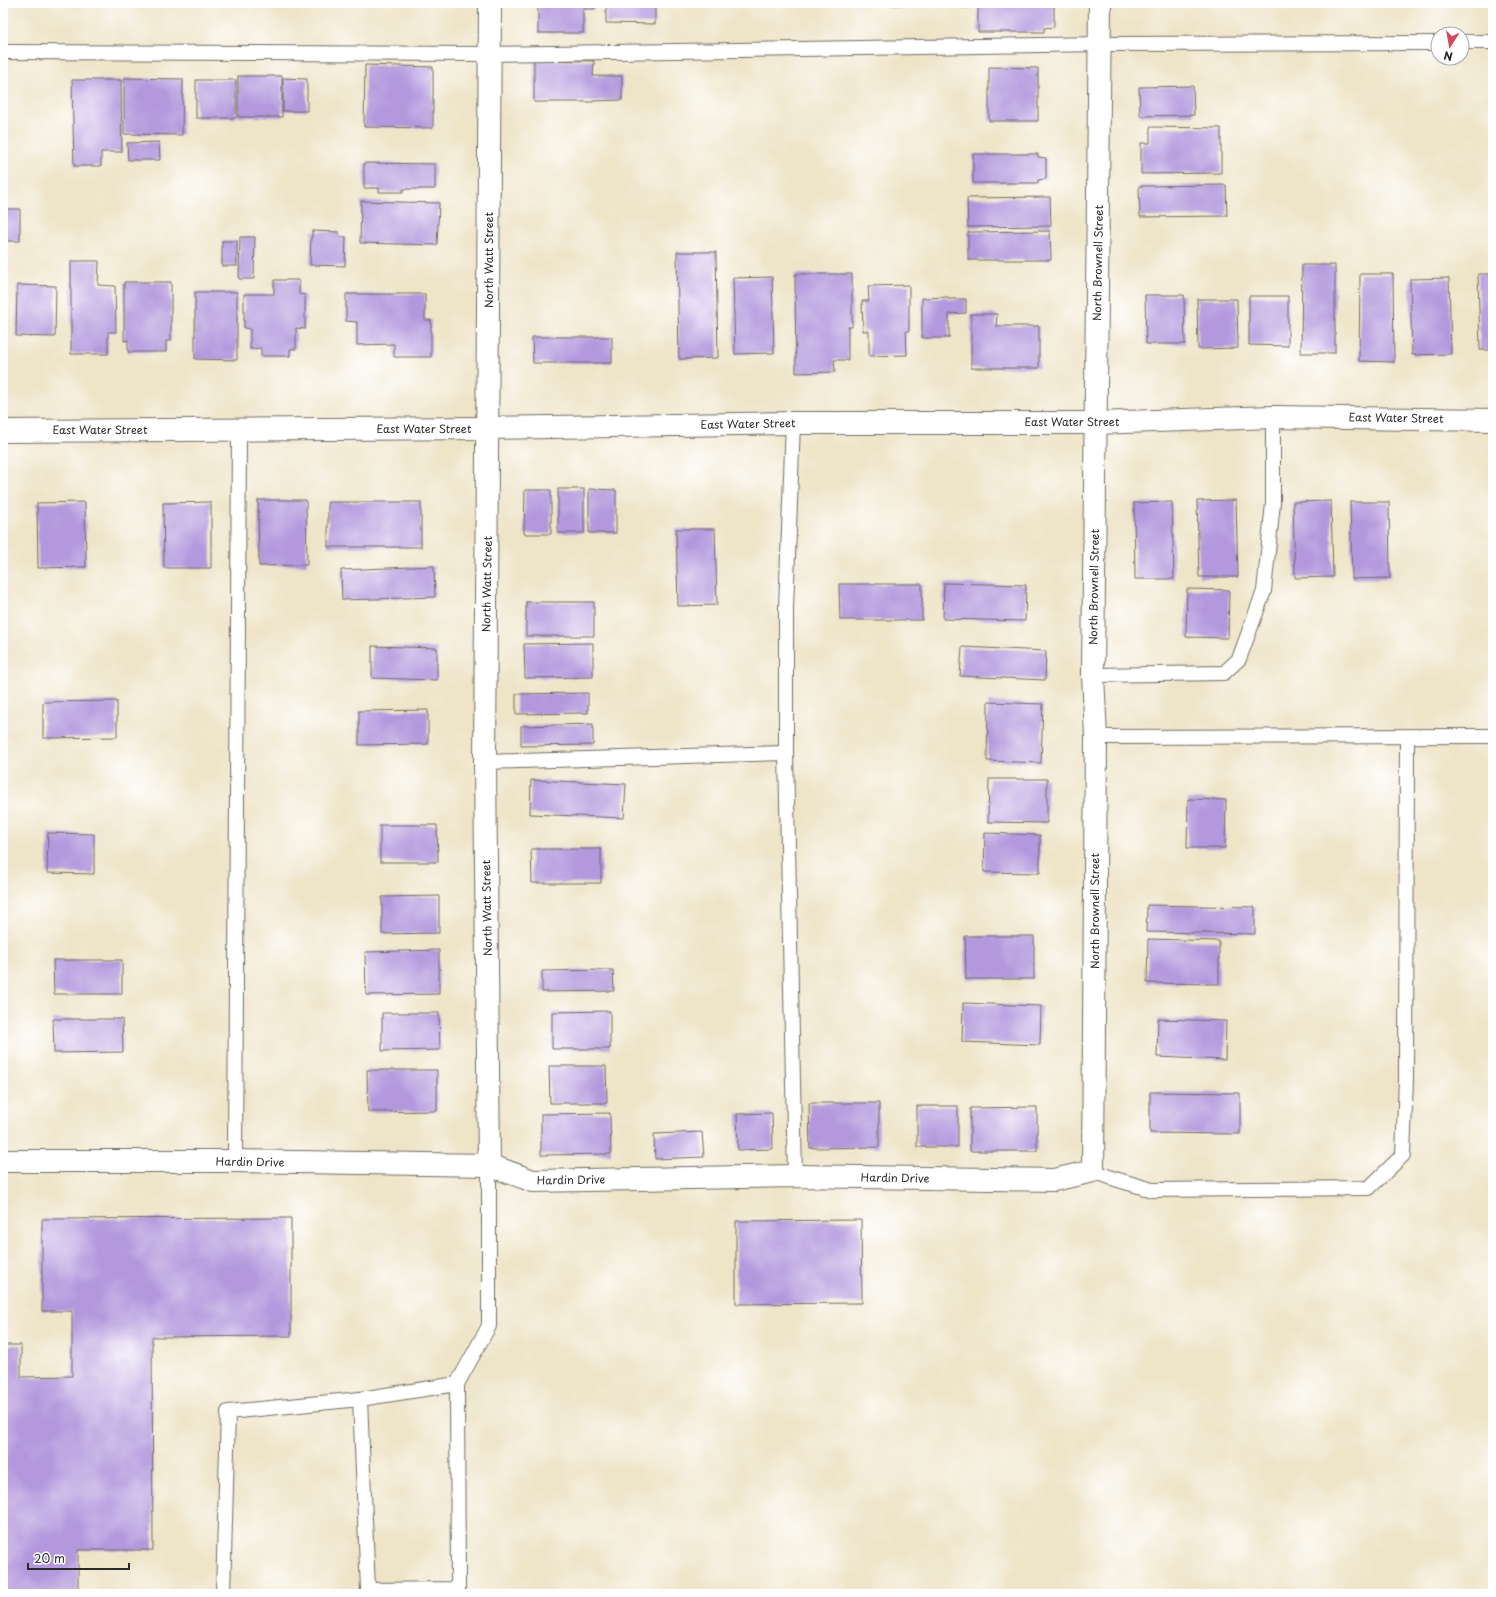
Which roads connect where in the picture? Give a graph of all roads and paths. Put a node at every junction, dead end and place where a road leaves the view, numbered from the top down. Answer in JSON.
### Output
{"nodes":[{"id":1,"x":490,"y":3,"type":"edge"},
{"id":2,"x":1100,"y":3,"type":"edge"},
{"id":3,"x":1430,"y":42,"type":"edge"},
{"id":4,"x":1470,"y":42,"type":"edge"},
{"id":5,"x":1493,"y":42,"type":"edge"},
{"id":6,"x":1100,"y":44,"type":"junction"},
{"id":7,"x":3,"y":52,"type":"edge"},
{"id":8,"x":490,"y":54,"type":"junction"},
{"id":9,"x":1273,"y":417,"type":"junction"},
{"id":10,"x":1493,"y":420,"type":"edge"},
{"id":11,"x":793,"y":423,"type":"junction"},
{"id":12,"x":1096,"y":423,"type":"junction"},
{"id":13,"x":488,"y":428,"type":"junction"},
{"id":14,"x":239,"y":430,"type":"junction"},
{"id":15,"x":3,"y":431,"type":"edge"},
{"id":16,"x":1093,"y":675,"type":"junction"},
{"id":17,"x":1493,"y":736,"type":"edge"},
{"id":18,"x":1096,"y":737,"type":"junction"},
{"id":19,"x":1407,"y":737,"type":"junction"},
{"id":20,"x":786,"y":753,"type":"junction"},
{"id":21,"x":485,"y":762,"type":"junction"},
{"id":22,"x":3,"y":1161,"type":"edge"},
{"id":23,"x":235,"y":1161,"type":"junction"},
{"id":24,"x":489,"y":1165,"type":"junction"},
{"id":25,"x":1093,"y":1171,"type":"junction"},
{"id":26,"x":795,"y":1176,"type":"junction"},
{"id":27,"x":457,"y":1384,"type":"junction"},
{"id":28,"x":360,"y":1400,"type":"junction"},
{"id":29,"x":223,"y":1594,"type":"edge"}],
"edges":[{"from":1,"to":8,"type":"street","name":"North Watt Street"},
{"from":2,"to":6,"type":"street","name":"North Brownell Street"},
{"from":3,"to":6,"type":"lane"},
{"from":4,"to":5,"type":"lane"},
{"from":6,"to":8,"type":"lane"},
{"from":6,"to":12,"type":"street","name":"North Brownell Street"},
{"from":7,"to":8,"type":"lane"},
{"from":8,"to":13,"type":"street","name":"North Watt Street"},
{"from":9,"to":10,"type":"street","name":"East Water Street"},
{"from":9,"to":12,"type":"street","name":"East Water Street"},
{"from":9,"to":16,"type":"lane"},
{"from":11,"to":12,"type":"street","name":"East Water Street"},
{"from":11,"to":13,"type":"street","name":"East Water Street"},
{"from":11,"to":20,"type":"lane"},
{"from":12,"to":16,"type":"street","name":"North Brownell Street"},
{"from":13,"to":14,"type":"street","name":"East Water Street"},
{"from":13,"to":21,"type":"street","name":"North Watt Street"},
{"from":14,"to":15,"type":"street","name":"East Water Street"},
{"from":14,"to":23,"type":"lane"},
{"from":16,"to":18,"type":"street","name":"North Brownell Street"},
{"from":17,"to":19,"type":"lane"},
{"from":18,"to":19,"type":"lane"},
{"from":18,"to":25,"type":"street","name":"North Brownell Street"},
{"from":19,"to":25,"type":"lane"},
{"from":20,"to":21,"type":"lane"},
{"from":20,"to":26,"type":"lane"},
{"from":21,"to":24,"type":"street","name":"North Watt Street"},
{"from":22,"to":23,"type":"street","name":"Hardin Drive"},
{"from":23,"to":24,"type":"street","name":"Hardin Drive"},
{"from":24,"to":26,"type":"street","name":"Hardin Drive"},
{"from":24,"to":27,"type":"lane"},
{"from":25,"to":26,"type":"street","name":"Hardin Drive"},
{"from":27,"to":28,"type":"lane"},
{"from":27,"to":28,"type":"lane"},
{"from":28,"to":29,"type":"lane"}]}
